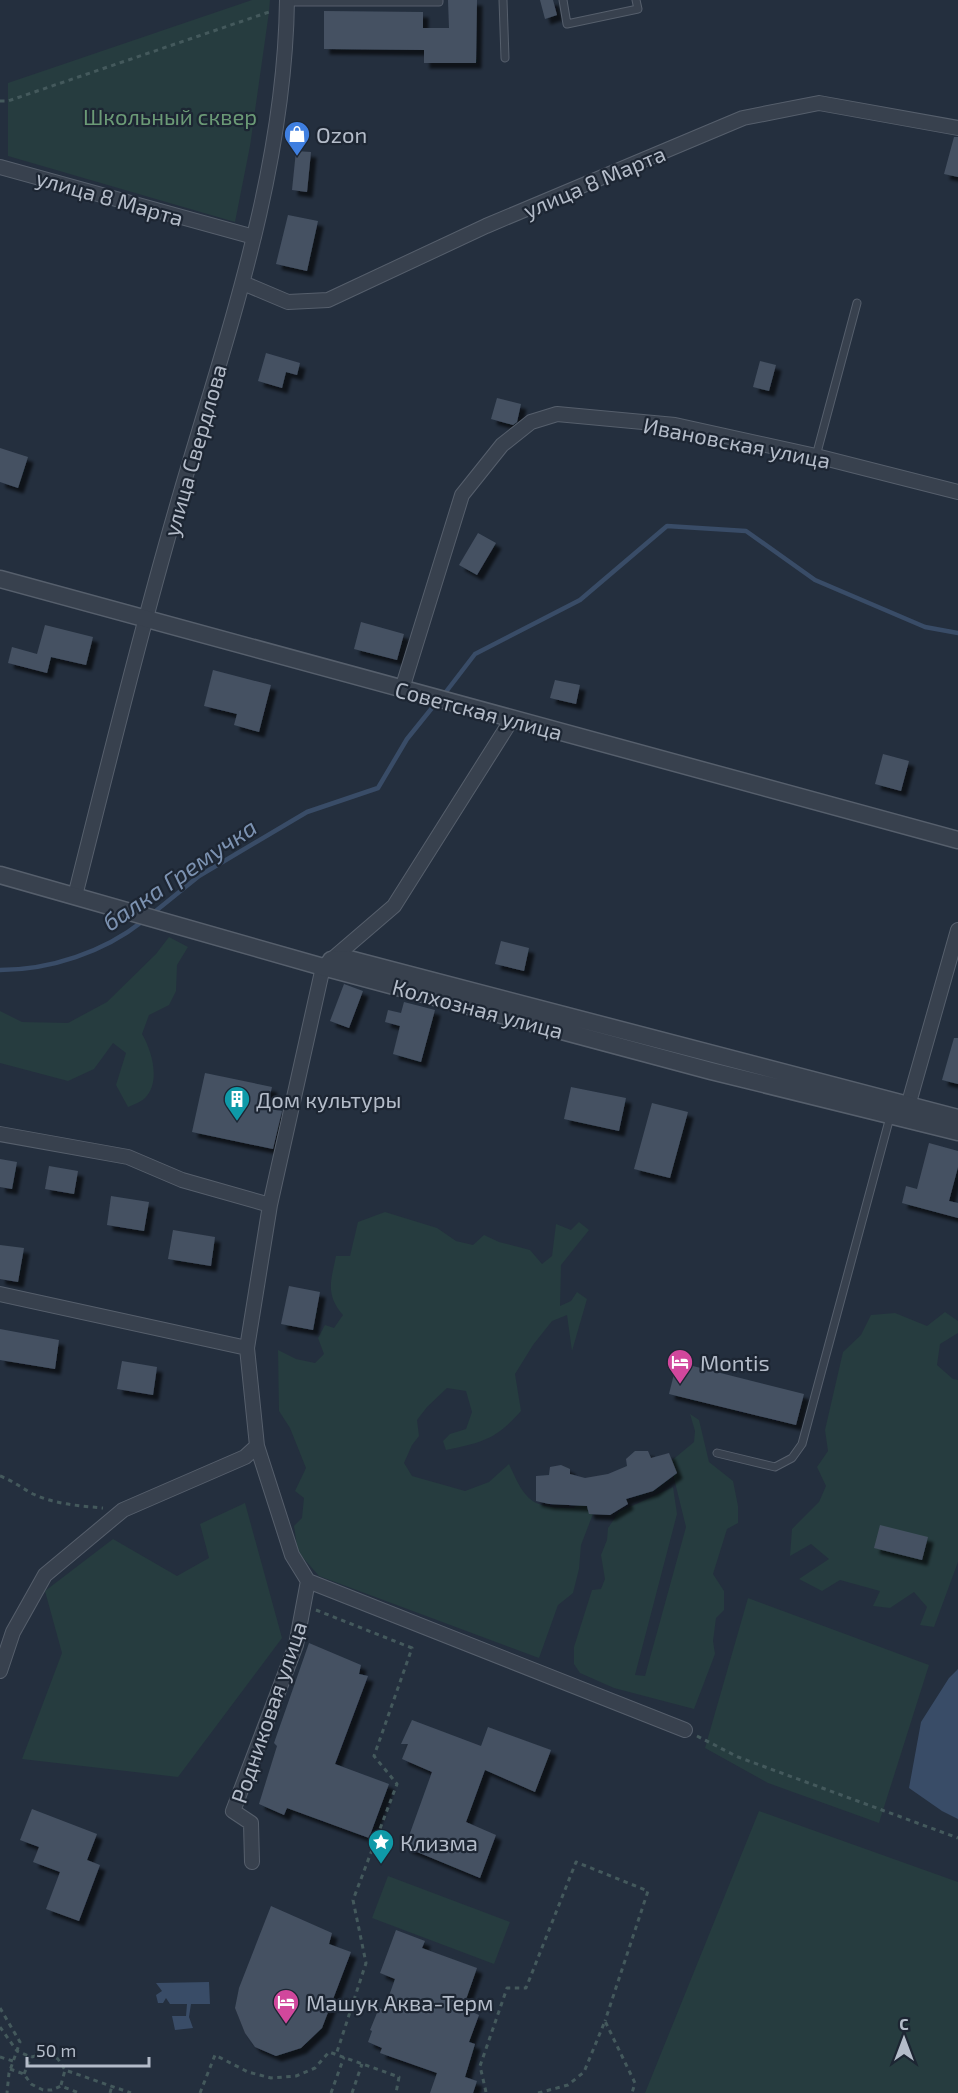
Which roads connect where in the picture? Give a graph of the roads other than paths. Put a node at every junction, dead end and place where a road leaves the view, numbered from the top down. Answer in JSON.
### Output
{"nodes":[{"id":1,"x":439,"y":0,"type":"edge"},
{"id":2,"x":503,"y":0,"type":"edge"},
{"id":3,"x":562,"y":0,"type":"edge"},
{"id":4,"x":636,"y":0,"type":"edge"},
{"id":5,"x":287,"y":1,"type":"edge"},
{"id":6,"x":381,"y":1,"type":"edge"},
{"id":7,"x":505,"y":58,"type":"dead end"},
{"id":8,"x":958,"y":128,"type":"edge"},
{"id":9,"x":0,"y":167,"type":"edge"},
{"id":10,"x":254,"y":237,"type":"junction"},
{"id":11,"x":243,"y":284,"type":"junction"},
{"id":12,"x":857,"y":303,"type":"dead end"},
{"id":13,"x":816,"y":456,"type":"junction"},
{"id":14,"x":958,"y":492,"type":"edge"},
{"id":15,"x":0,"y":579,"type":"edge"},
{"id":16,"x":144,"y":619,"type":"junction"},
{"id":17,"x":402,"y":689,"type":"junction"},
{"id":18,"x":512,"y":719,"type":"junction"},
{"id":19,"x":958,"y":840,"type":"edge"},
{"id":20,"x":0,"y":875,"type":"edge"},
{"id":21,"x":75,"y":896,"type":"junction"},
{"id":22,"x":958,"y":930,"type":"edge"},
{"id":23,"x":327,"y":963,"type":"junction"},
{"id":24,"x":901,"y":1112,"type":"junction"},
{"id":25,"x":958,"y":1118,"type":"edge"},
{"id":26,"x":958,"y":1132,"type":"edge"},
{"id":27,"x":0,"y":1134,"type":"edge"},
{"id":28,"x":270,"y":1205,"type":"junction"},
{"id":29,"x":0,"y":1294,"type":"edge"},
{"id":30,"x":248,"y":1348,"type":"junction"},
{"id":31,"x":257,"y":1446,"type":"junction"},
{"id":32,"x":717,"y":1453,"type":"dead end"},
{"id":33,"x":308,"y":1581,"type":"junction"},
{"id":34,"x":0,"y":1671,"type":"edge"},
{"id":35,"x":685,"y":1730,"type":"road end"},
{"id":36,"x":252,"y":1862,"type":"dead end"}],
"edges":[{"from":1,"to":6,"type":"lane"},
{"from":2,"to":7,"type":"lane"},
{"from":3,"to":4,"type":"lane"},
{"from":5,"to":6,"type":"lane"},
{"from":5,"to":10,"type":"street","name":"улица Свердлова"},
{"from":8,"to":11,"type":"street","name":"улица 8 Марта"},
{"from":9,"to":10,"type":"street","name":"улица 8 Марта"},
{"from":10,"to":11,"type":"street","name":"улица Свердлова"},
{"from":11,"to":16,"type":"street","name":"улица Свердлова"},
{"from":12,"to":13,"type":"lane"},
{"from":13,"to":14,"type":"street","name":"Ивановская улица"},
{"from":13,"to":17,"type":"street","name":"Ивановская улица"},
{"from":15,"to":16,"type":"street","name":"Советская улица"},
{"from":16,"to":17,"type":"street","name":"Советская улица"},
{"from":16,"to":21,"type":"street","name":"улица Свердлова"},
{"from":17,"to":18,"type":"street","name":"Советская улица"},
{"from":18,"to":19,"type":"street","name":"Советская улица"},
{"from":18,"to":23,"type":"street"},
{"from":20,"to":21,"type":"street","name":"Колхозная улица"},
{"from":21,"to":23,"type":"street","name":"Колхозная улица"},
{"from":22,"to":24,"type":"street"},
{"from":23,"to":24,"type":"street","name":"Колхозная улица"},
{"from":23,"to":28,"type":"street"},
{"from":24,"to":25,"type":"street","name":"Колхозная улица"},
{"from":24,"to":26,"type":"street","name":"Колхозная улица"},
{"from":24,"to":32,"type":"lane"},
{"from":27,"to":28,"type":"street"},
{"from":28,"to":30,"type":"street"},
{"from":29,"to":30,"type":"street"},
{"from":30,"to":31,"type":"street"},
{"from":31,"to":33,"type":"street"},
{"from":31,"to":34,"type":"street"},
{"from":33,"to":35,"type":"street"},
{"from":33,"to":36,"type":"street","name":"Родниковая улица"}]}
